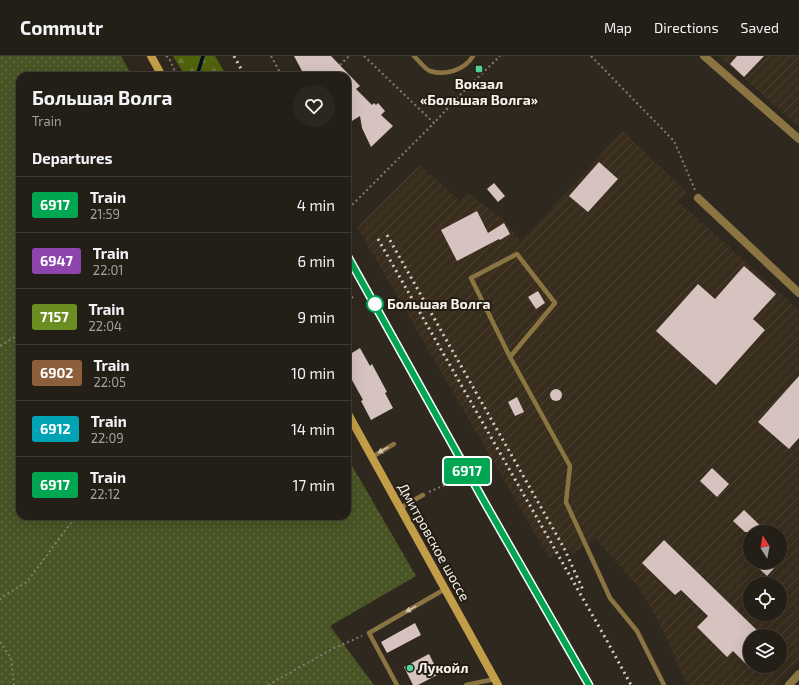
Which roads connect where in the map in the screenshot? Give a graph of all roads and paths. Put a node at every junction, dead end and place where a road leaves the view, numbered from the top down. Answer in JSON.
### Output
{"nodes":[{"id":1,"x":151,"y":56,"type":"edge"},
{"id":2,"x":271,"y":56,"type":"edge"},
{"id":3,"x":364,"y":56,"type":"edge"},
{"id":4,"x":414,"y":56,"type":"edge"},
{"id":5,"x":473,"y":56,"type":"edge"},
{"id":6,"x":500,"y":56,"type":"edge"},
{"id":7,"x":591,"y":56,"type":"edge"},
{"id":8,"x":704,"y":56,"type":"edge"},
{"id":9,"x":169,"y":57,"type":"edge"},
{"id":10,"x":347,"y":57,"type":"edge"},
{"id":11,"x":340,"y":65,"type":"dead end"},
{"id":12,"x":160,"y":72,"type":"edge"},
{"id":13,"x":176,"y":72,"type":"edge"},
{"id":14,"x":280,"y":72,"type":"edge"},
{"id":15,"x":434,"y":123,"type":"junction"},
{"id":16,"x":799,"y":139,"type":"edge"},
{"id":17,"x":698,"y":198,"type":"joint"},
{"id":18,"x":351,"y":206,"type":"edge"},
{"id":19,"x":799,"y":293,"type":"edge"},
{"id":20,"x":356,"y":296,"type":"dead end"},
{"id":21,"x":351,"y":298,"type":"edge"},
{"id":22,"x":16,"y":336,"type":"edge"},
{"id":23,"x":0,"y":346,"type":"edge"},
{"id":24,"x":510,"y":357,"type":"junction"},
{"id":25,"x":351,"y":419,"type":"edge"},
{"id":26,"x":394,"y":444,"type":"dead end"},
{"id":27,"x":372,"y":457,"type":"junction"},
{"id":28,"x":458,"y":479,"type":"dead end"},
{"id":29,"x":423,"y":495,"type":"joint"},
{"id":30,"x":400,"y":508,"type":"junction"},
{"id":31,"x":73,"y":520,"type":"edge"},
{"id":32,"x":445,"y":590,"type":"junction"},
{"id":33,"x":0,"y":600,"type":"edge"},
{"id":34,"x":369,"y":633,"type":"junction"},
{"id":35,"x":0,"y":642,"type":"edge"},
{"id":36,"x":799,"y":674,"type":"edge"},
{"id":37,"x":497,"y":682,"type":"edge"},
{"id":38,"x":14,"y":685,"type":"edge"},
{"id":39,"x":268,"y":685,"type":"edge"},
{"id":40,"x":397,"y":685,"type":"edge"},
{"id":41,"x":466,"y":685,"type":"edge"},
{"id":42,"x":664,"y":685,"type":"edge"},
{"id":43,"x":790,"y":685,"type":"edge"}],
"edges":[{"from":1,"to":12,"type":"main road"},
{"from":2,"to":14,"type":"path"},
{"from":3,"to":15,"type":"path"},
{"from":4,"to":5,"type":"lane"},
{"from":6,"to":15,"type":"path"},
{"from":7,"to":17,"type":"path"},
{"from":8,"to":16,"type":"street"},
{"from":9,"to":13,"type":"path"},
{"from":10,"to":11,"type":"path"},
{"from":15,"to":18,"type":"path"},
{"from":17,"to":19,"type":"street"},
{"from":20,"to":21,"type":"path"},
{"from":22,"to":23,"type":"path"},
{"from":24,"to":24,"type":"lane"},
{"from":24,"to":42,"type":"lane"},
{"from":25,"to":27,"type":"main road","name":"Дмитровское шоссе"},
{"from":26,"to":27,"type":"lane","one_way":true},
{"from":27,"to":30,"type":"main road","name":"Дмитровское шоссе"},
{"from":28,"to":29,"type":"path"},
{"from":29,"to":30,"type":"lane"},
{"from":30,"to":32,"type":"main road","name":"Дмитровское шоссе"},
{"from":31,"to":33,"type":"path"},
{"from":32,"to":34,"type":"lane","one_way":true},
{"from":32,"to":37,"type":"main road","name":"Дмитровское шоссе"},
{"from":34,"to":39,"type":"path"},
{"from":34,"to":40,"type":"lane"},
{"from":35,"to":38,"type":"path"},
{"from":36,"to":43,"type":"street"},
{"from":37,"to":41,"type":"lane"}]}
